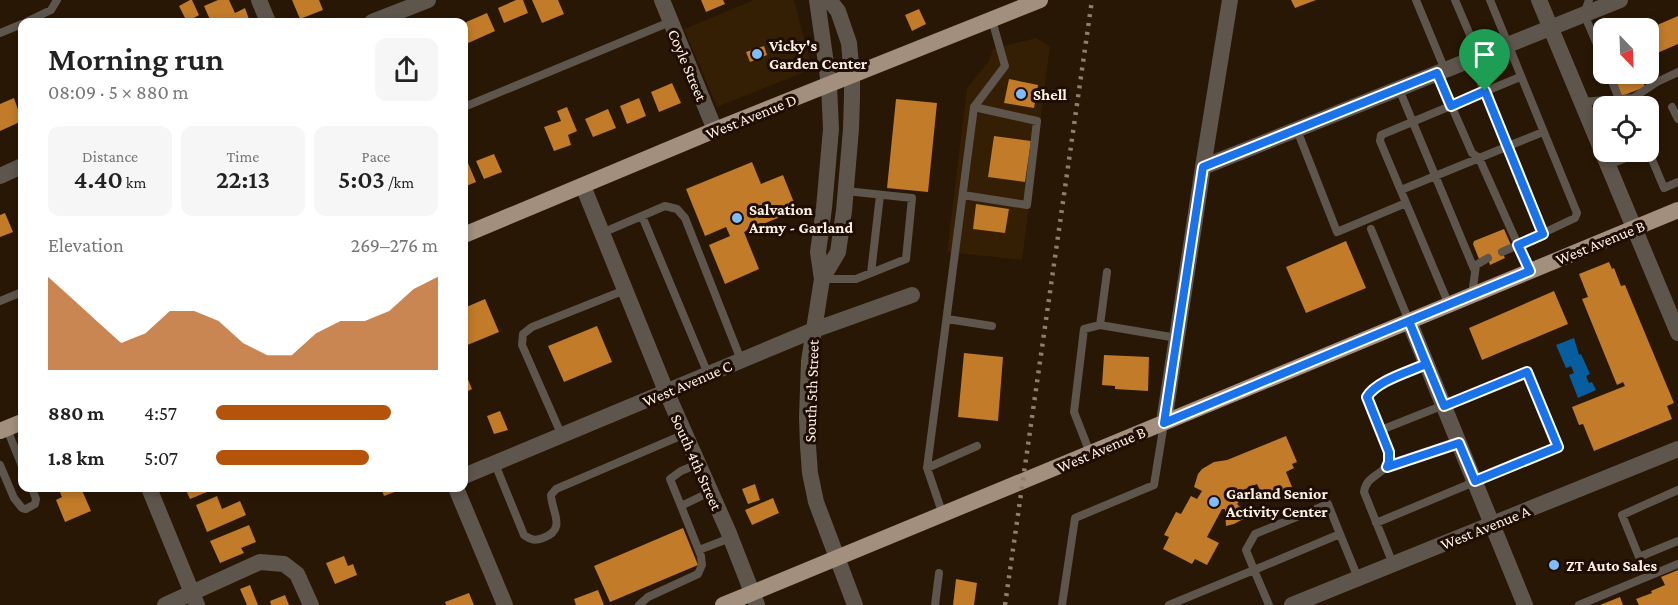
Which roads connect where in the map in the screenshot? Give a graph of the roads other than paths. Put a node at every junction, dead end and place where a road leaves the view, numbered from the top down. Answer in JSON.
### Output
{"nodes":[{"id":1,"x":57,"y":0,"type":"edge"},
{"id":2,"x":259,"y":0,"type":"edge"},
{"id":3,"x":428,"y":0,"type":"edge"},
{"id":4,"x":662,"y":0,"type":"edge"},
{"id":5,"x":817,"y":0,"type":"edge"},
{"id":6,"x":829,"y":0,"type":"edge"},
{"id":7,"x":1040,"y":0,"type":"edge"},
{"id":8,"x":1230,"y":0,"type":"edge"},
{"id":9,"x":1416,"y":0,"type":"edge"},
{"id":10,"x":1455,"y":0,"type":"edge"},
{"id":11,"x":1490,"y":0,"type":"edge"},
{"id":12,"x":1539,"y":0,"type":"edge"},
{"id":13,"x":1620,"y":0,"type":"edge"},
{"id":14,"x":1018,"y":4,"type":"edge"},
{"id":15,"x":1587,"y":7,"type":"edge"},
{"id":16,"x":34,"y":18,"type":"edge"},
{"id":17,"x":266,"y":18,"type":"edge"},
{"id":18,"x":382,"y":18,"type":"edge"},
{"id":19,"x":992,"y":20,"type":"junction"},
{"id":20,"x":670,"y":22,"type":"junction"},
{"id":21,"x":18,"y":26,"type":"edge"},
{"id":22,"x":1593,"y":26,"type":"edge"},
{"id":23,"x":1550,"y":27,"type":"junction"},
{"id":24,"x":0,"y":33,"type":"edge"},
{"id":25,"x":1508,"y":44,"type":"junction"},
{"id":26,"x":1475,"y":57,"type":"junction"},
{"id":27,"x":1441,"y":72,"type":"junction"},
{"id":28,"x":1678,"y":72,"type":"edge"},
{"id":29,"x":852,"y":76,"type":"junction"},
{"id":30,"x":1520,"y":77,"type":"junction"},
{"id":31,"x":829,"y":85,"type":"junction"},
{"id":32,"x":1399,"y":89,"type":"junction"},
{"id":33,"x":1485,"y":91,"type":"junction"},
{"id":34,"x":1636,"y":96,"type":"edge"},
{"id":35,"x":1593,"y":101,"type":"edge"},
{"id":36,"x":1581,"y":102,"type":"junction"},
{"id":37,"x":468,"y":105,"type":"edge"},
{"id":38,"x":974,"y":106,"type":"junction"},
{"id":39,"x":1451,"y":106,"type":"junction"},
{"id":40,"x":1672,"y":107,"type":"dead end"},
{"id":41,"x":1678,"y":119,"type":"edge"},
{"id":42,"x":1412,"y":122,"type":"junction"},
{"id":43,"x":715,"y":130,"type":"junction"},
{"id":44,"x":1297,"y":130,"type":"junction"},
{"id":45,"x":1543,"y":132,"type":"junction"},
{"id":46,"x":1507,"y":147,"type":"junction"},
{"id":47,"x":1479,"y":158,"type":"junction"},
{"id":48,"x":1616,"y":162,"type":"edge"},
{"id":49,"x":1653,"y":162,"type":"edge"},
{"id":50,"x":1608,"y":165,"type":"junction"},
{"id":51,"x":1203,"y":167,"type":"junction"},
{"id":52,"x":18,"y":168,"type":"edge"},
{"id":53,"x":0,"y":176,"type":"edge"},
{"id":54,"x":1435,"y":176,"type":"junction"},
{"id":55,"x":1678,"y":182,"type":"edge"},
{"id":56,"x":583,"y":186,"type":"junction"},
{"id":57,"x":1401,"y":190,"type":"junction"},
{"id":58,"x":846,"y":191,"type":"junction"},
{"id":59,"x":880,"y":195,"type":"junction"},
{"id":60,"x":963,"y":195,"type":"junction"},
{"id":61,"x":1406,"y":203,"type":"junction"},
{"id":62,"x":1678,"y":210,"type":"edge"},
{"id":63,"x":642,"y":216,"type":"junction"},
{"id":64,"x":1634,"y":228,"type":"junction"},
{"id":65,"x":1371,"y":229,"type":"dead end"},
{"id":66,"x":602,"y":233,"type":"junction"},
{"id":67,"x":468,"y":234,"type":"edge"},
{"id":68,"x":1543,"y":234,"type":"junction"},
{"id":69,"x":1518,"y":245,"type":"junction"},
{"id":70,"x":1502,"y":252,"type":"dead end"},
{"id":71,"x":1488,"y":258,"type":"dead end"},
{"id":72,"x":1474,"y":269,"type":"junction"},
{"id":73,"x":1530,"y":271,"type":"junction"},
{"id":74,"x":1107,"y":272,"type":"dead end"},
{"id":75,"x":871,"y":273,"type":"junction"},
{"id":76,"x":822,"y":279,"type":"junction"},
{"id":77,"x":625,"y":290,"type":"junction"},
{"id":78,"x":18,"y":294,"type":"edge"},
{"id":79,"x":912,"y":295,"type":"dead end"},
{"id":80,"x":1472,"y":295,"type":"junction"},
{"id":81,"x":0,"y":302,"type":"edge"},
{"id":82,"x":1449,"y":304,"type":"junction"},
{"id":83,"x":946,"y":319,"type":"junction"},
{"id":84,"x":1409,"y":321,"type":"junction"},
{"id":85,"x":992,"y":326,"type":"dead end"},
{"id":86,"x":1100,"y":326,"type":"junction"},
{"id":87,"x":814,"y":330,"type":"junction"},
{"id":88,"x":1678,"y":333,"type":"edge"},
{"id":89,"x":1177,"y":338,"type":"junction"},
{"id":90,"x":741,"y":360,"type":"junction"},
{"id":91,"x":1426,"y":364,"type":"junction"},
{"id":92,"x":708,"y":374,"type":"junction"},
{"id":93,"x":666,"y":391,"type":"junction"},
{"id":94,"x":1444,"y":406,"type":"junction"},
{"id":95,"x":1164,"y":423,"type":"junction"},
{"id":96,"x":18,"y":424,"type":"edge"},
{"id":97,"x":3,"y":430,"type":"edge"},
{"id":98,"x":1381,"y":430,"type":"junction"},
{"id":99,"x":685,"y":434,"type":"junction"},
{"id":100,"x":562,"y":436,"type":"junction"},
{"id":101,"x":1459,"y":443,"type":"junction"},
{"id":102,"x":977,"y":446,"type":"dead end"},
{"id":103,"x":1678,"y":449,"type":"edge"},
{"id":104,"x":1090,"y":453,"type":"junction"},
{"id":105,"x":18,"y":458,"type":"edge"},
{"id":106,"x":495,"y":464,"type":"junction"},
{"id":107,"x":698,"y":464,"type":"junction"},
{"id":108,"x":0,"y":465,"type":"edge"},
{"id":109,"x":1387,"y":467,"type":"junction"},
{"id":110,"x":927,"y":468,"type":"junction"},
{"id":111,"x":468,"y":474,"type":"edge"},
{"id":112,"x":1475,"y":481,"type":"junction"},
{"id":113,"x":1678,"y":490,"type":"edge"},
{"id":114,"x":33,"y":492,"type":"edge"},
{"id":115,"x":151,"y":492,"type":"edge"},
{"id":116,"x":458,"y":492,"type":"edge"},
{"id":117,"x":710,"y":492,"type":"junction"},
{"id":118,"x":681,"y":506,"type":"junction"},
{"id":119,"x":943,"y":514,"type":"junction"},
{"id":120,"x":1376,"y":523,"type":"junction"},
{"id":121,"x":1492,"y":524,"type":"junction"},
{"id":122,"x":1340,"y":534,"type":"junction"},
{"id":123,"x":730,"y":538,"type":"junction"},
{"id":124,"x":1678,"y":541,"type":"edge"},
{"id":125,"x":699,"y":550,"type":"junction"},
{"id":126,"x":837,"y":559,"type":"junction"},
{"id":127,"x":1393,"y":564,"type":"junction"},
{"id":128,"x":1678,"y":564,"type":"edge"},
{"id":129,"x":1254,"y":570,"type":"junction"},
{"id":130,"x":939,"y":573,"type":"dead end"},
{"id":131,"x":1358,"y":578,"type":"junction"},
{"id":132,"x":194,"y":599,"type":"edge"},
{"id":133,"x":308,"y":599,"type":"edge"},
{"id":134,"x":755,"y":599,"type":"edge"},
{"id":135,"x":165,"y":605,"type":"edge"},
{"id":136,"x":505,"y":605,"type":"edge"},
{"id":137,"x":639,"y":605,"type":"edge"},
{"id":138,"x":723,"y":605,"type":"edge"},
{"id":139,"x":855,"y":605,"type":"edge"},
{"id":140,"x":935,"y":605,"type":"edge"},
{"id":141,"x":1062,"y":605,"type":"edge"},
{"id":142,"x":1169,"y":605,"type":"edge"},
{"id":143,"x":1269,"y":605,"type":"edge"},
{"id":144,"x":1292,"y":605,"type":"edge"},
{"id":145,"x":1526,"y":605,"type":"edge"},
{"id":146,"x":1579,"y":605,"type":"edge"}],
"edges":[{"from":1,"to":16,"type":"lane"},
{"from":2,"to":17,"type":"street"},
{"from":3,"to":18,"type":"street"},
{"from":4,"to":20,"type":"street","name":"Coyle Street"},
{"from":5,"to":31,"type":"street","name":"South 5th Street"},
{"from":6,"to":29,"type":"street","name":"South 5th Street"},
{"from":7,"to":14,"type":"main road","name":"West Avenue D"},
{"from":8,"to":51,"type":"street"},
{"from":9,"to":27,"type":"lane"},
{"from":10,"to":26,"type":"lane"},
{"from":11,"to":25,"type":"lane"},
{"from":12,"to":23,"type":"street"},
{"from":13,"to":15,"type":"street"},
{"from":14,"to":19,"type":"main road","name":"West Avenue D"},
{"from":15,"to":22,"type":"lane"},
{"from":15,"to":23,"type":"street"},
{"from":19,"to":29,"type":"main road","name":"West Avenue D"},
{"from":19,"to":38,"type":"lane"},
{"from":20,"to":37,"type":"lane"},
{"from":20,"to":43,"type":"street","name":"Coyle Street"},
{"from":21,"to":24,"type":"lane"},
{"from":23,"to":25,"type":"street"},
{"from":23,"to":36,"type":"street"},
{"from":25,"to":26,"type":"street"},
{"from":25,"to":30,"type":"lane"},
{"from":26,"to":27,"type":"street"},
{"from":26,"to":33,"type":"lane"},
{"from":27,"to":32,"type":"street"},
{"from":27,"to":39,"type":"lane"},
{"from":28,"to":34,"type":"lane"},
{"from":29,"to":31,"type":"main road","name":"West Avenue D"},
{"from":29,"to":58,"type":"street","name":"South 5th Street"},
{"from":30,"to":33,"type":"lane"},
{"from":30,"to":45,"type":"lane"},
{"from":31,"to":43,"type":"main road","name":"West Avenue D"},
{"from":31,"to":76,"type":"street","name":"South 5th Street"},
{"from":32,"to":42,"type":"lane"},
{"from":32,"to":44,"type":"street"},
{"from":33,"to":39,"type":"lane"},
{"from":33,"to":46,"type":"lane"},
{"from":35,"to":36,"type":"lane"},
{"from":36,"to":50,"type":"street"},
{"from":38,"to":60,"type":"lane"},
{"from":38,"to":60,"type":"lane"},
{"from":39,"to":42,"type":"lane"},
{"from":39,"to":47,"type":"lane"},
{"from":40,"to":41,"type":"lane"},
{"from":42,"to":54,"type":"lane"},
{"from":42,"to":57,"type":"lane"},
{"from":43,"to":56,"type":"main road","name":"West Avenue D"},
{"from":44,"to":51,"type":"street"},
{"from":44,"to":61,"type":"lane"},
{"from":45,"to":46,"type":"lane"},
{"from":45,"to":68,"type":"lane"},
{"from":46,"to":47,"type":"lane"},
{"from":46,"to":68,"type":"lane"},
{"from":47,"to":54,"type":"lane"},
{"from":47,"to":69,"type":"lane"},
{"from":48,"to":50,"type":"lane"},
{"from":49,"to":55,"type":"lane"},
{"from":50,"to":64,"type":"street"},
{"from":51,"to":89,"type":"street"},
{"from":52,"to":53,"type":"street"},
{"from":54,"to":57,"type":"lane"},
{"from":54,"to":72,"type":"lane"},
{"from":56,"to":66,"type":"street","name":"South 4th Street"},
{"from":56,"to":67,"type":"main road","name":"West Avenue D"},
{"from":57,"to":61,"type":"lane"},
{"from":58,"to":59,"type":"lane"},
{"from":58,"to":76,"type":"street","name":"South 5th Street"},
{"from":59,"to":75,"type":"lane"},
{"from":59,"to":75,"type":"lane"},
{"from":60,"to":83,"type":"lane"},
{"from":61,"to":82,"type":"lane"},
{"from":62,"to":64,"type":"main road","name":"West Avenue B"},
{"from":63,"to":66,"type":"lane"},
{"from":63,"to":90,"type":"lane"},
{"from":63,"to":92,"type":"lane"},
{"from":64,"to":73,"type":"main road","name":"West Avenue B"},
{"from":64,"to":88,"type":"street"},
{"from":65,"to":84,"type":"lane"},
{"from":66,"to":77,"type":"street","name":"South 4th Street"},
{"from":68,"to":69,"type":"lane"},
{"from":69,"to":70,"type":"lane"},
{"from":69,"to":73,"type":"lane"},
{"from":71,"to":72,"type":"lane"},
{"from":72,"to":80,"type":"lane"},
{"from":73,"to":80,"type":"main road","name":"West Avenue B"},
{"from":74,"to":86,"type":"lane"},
{"from":75,"to":76,"type":"lane"},
{"from":76,"to":87,"type":"street","name":"South 5th Street"},
{"from":77,"to":93,"type":"street","name":"South 4th Street"},
{"from":77,"to":100,"type":"lane"},
{"from":78,"to":81,"type":"lane"},
{"from":79,"to":87,"type":"street","name":"West Avenue C"},
{"from":80,"to":82,"type":"main road","name":"West Avenue B"},
{"from":82,"to":84,"type":"main road","name":"West Avenue B"},
{"from":83,"to":85,"type":"lane"},
{"from":83,"to":110,"type":"lane"},
{"from":84,"to":91,"type":"street"},
{"from":84,"to":95,"type":"main road","name":"West Avenue B"},
{"from":86,"to":89,"type":"lane"},
{"from":86,"to":104,"type":"lane"},
{"from":87,"to":90,"type":"street","name":"West Avenue C"},
{"from":87,"to":126,"type":"street","name":"South 5th Street"},
{"from":89,"to":95,"type":"street"},
{"from":90,"to":92,"type":"street","name":"West Avenue C"},
{"from":91,"to":94,"type":"street"},
{"from":91,"to":98,"type":"lane"},
{"from":92,"to":93,"type":"street","name":"West Avenue C"},
{"from":93,"to":99,"type":"street","name":"South 4th Street"},
{"from":93,"to":100,"type":"street","name":"West Avenue C"},
{"from":94,"to":98,"type":"lane"},
{"from":94,"to":101,"type":"street"},
{"from":94,"to":112,"type":"lane"},
{"from":95,"to":104,"type":"main road","name":"West Avenue B"},
{"from":95,"to":141,"type":"lane"},
{"from":96,"to":97,"type":"main road"},
{"from":97,"to":105,"type":"lane"},
{"from":98,"to":109,"type":"lane"},
{"from":99,"to":106,"type":"lane"},
{"from":99,"to":107,"type":"street","name":"South 4th Street"},
{"from":100,"to":106,"type":"street","name":"West Avenue C"},
{"from":101,"to":109,"type":"lane"},
{"from":101,"to":112,"type":"street"},
{"from":102,"to":110,"type":"lane"},
{"from":103,"to":121,"type":"street","name":"West Avenue A"},
{"from":104,"to":119,"type":"main road","name":"West Avenue B"},
{"from":106,"to":111,"type":"street","name":"West Avenue C"},
{"from":107,"to":117,"type":"street","name":"South 4th Street"},
{"from":107,"to":118,"type":"lane"},
{"from":108,"to":114,"type":"lane"},
{"from":109,"to":120,"type":"lane"},
{"from":110,"to":119,"type":"lane"},
{"from":112,"to":120,"type":"lane"},
{"from":112,"to":121,"type":"street"},
{"from":113,"to":124,"type":"lane"},
{"from":115,"to":132,"type":"street"},
{"from":116,"to":136,"type":"street"},
{"from":117,"to":118,"type":"lane"},
{"from":117,"to":123,"type":"street","name":"South 4th Street"},
{"from":118,"to":125,"type":"lane"},
{"from":119,"to":126,"type":"main road","name":"West Avenue B"},
{"from":120,"to":127,"type":"lane"},
{"from":121,"to":127,"type":"street","name":"West Avenue A"},
{"from":121,"to":145,"type":"street"},
{"from":122,"to":129,"type":"lane"},
{"from":122,"to":129,"type":"lane"},
{"from":122,"to":131,"type":"lane"},
{"from":123,"to":125,"type":"lane"},
{"from":123,"to":134,"type":"street","name":"South 4th Street"},
{"from":125,"to":137,"type":"lane"},
{"from":126,"to":134,"type":"main road","name":"West Avenue B"},
{"from":126,"to":139,"type":"street","name":"South 5th Street"},
{"from":127,"to":131,"type":"street","name":"West Avenue A"},
{"from":128,"to":146,"type":"lane"},
{"from":129,"to":142,"type":"lane"},
{"from":129,"to":143,"type":"lane"},
{"from":130,"to":140,"type":"lane"},
{"from":131,"to":144,"type":"street","name":"West Avenue A"},
{"from":132,"to":133,"type":"street"},
{"from":132,"to":135,"type":"street"},
{"from":134,"to":138,"type":"main road","name":"West Avenue B"}]}
